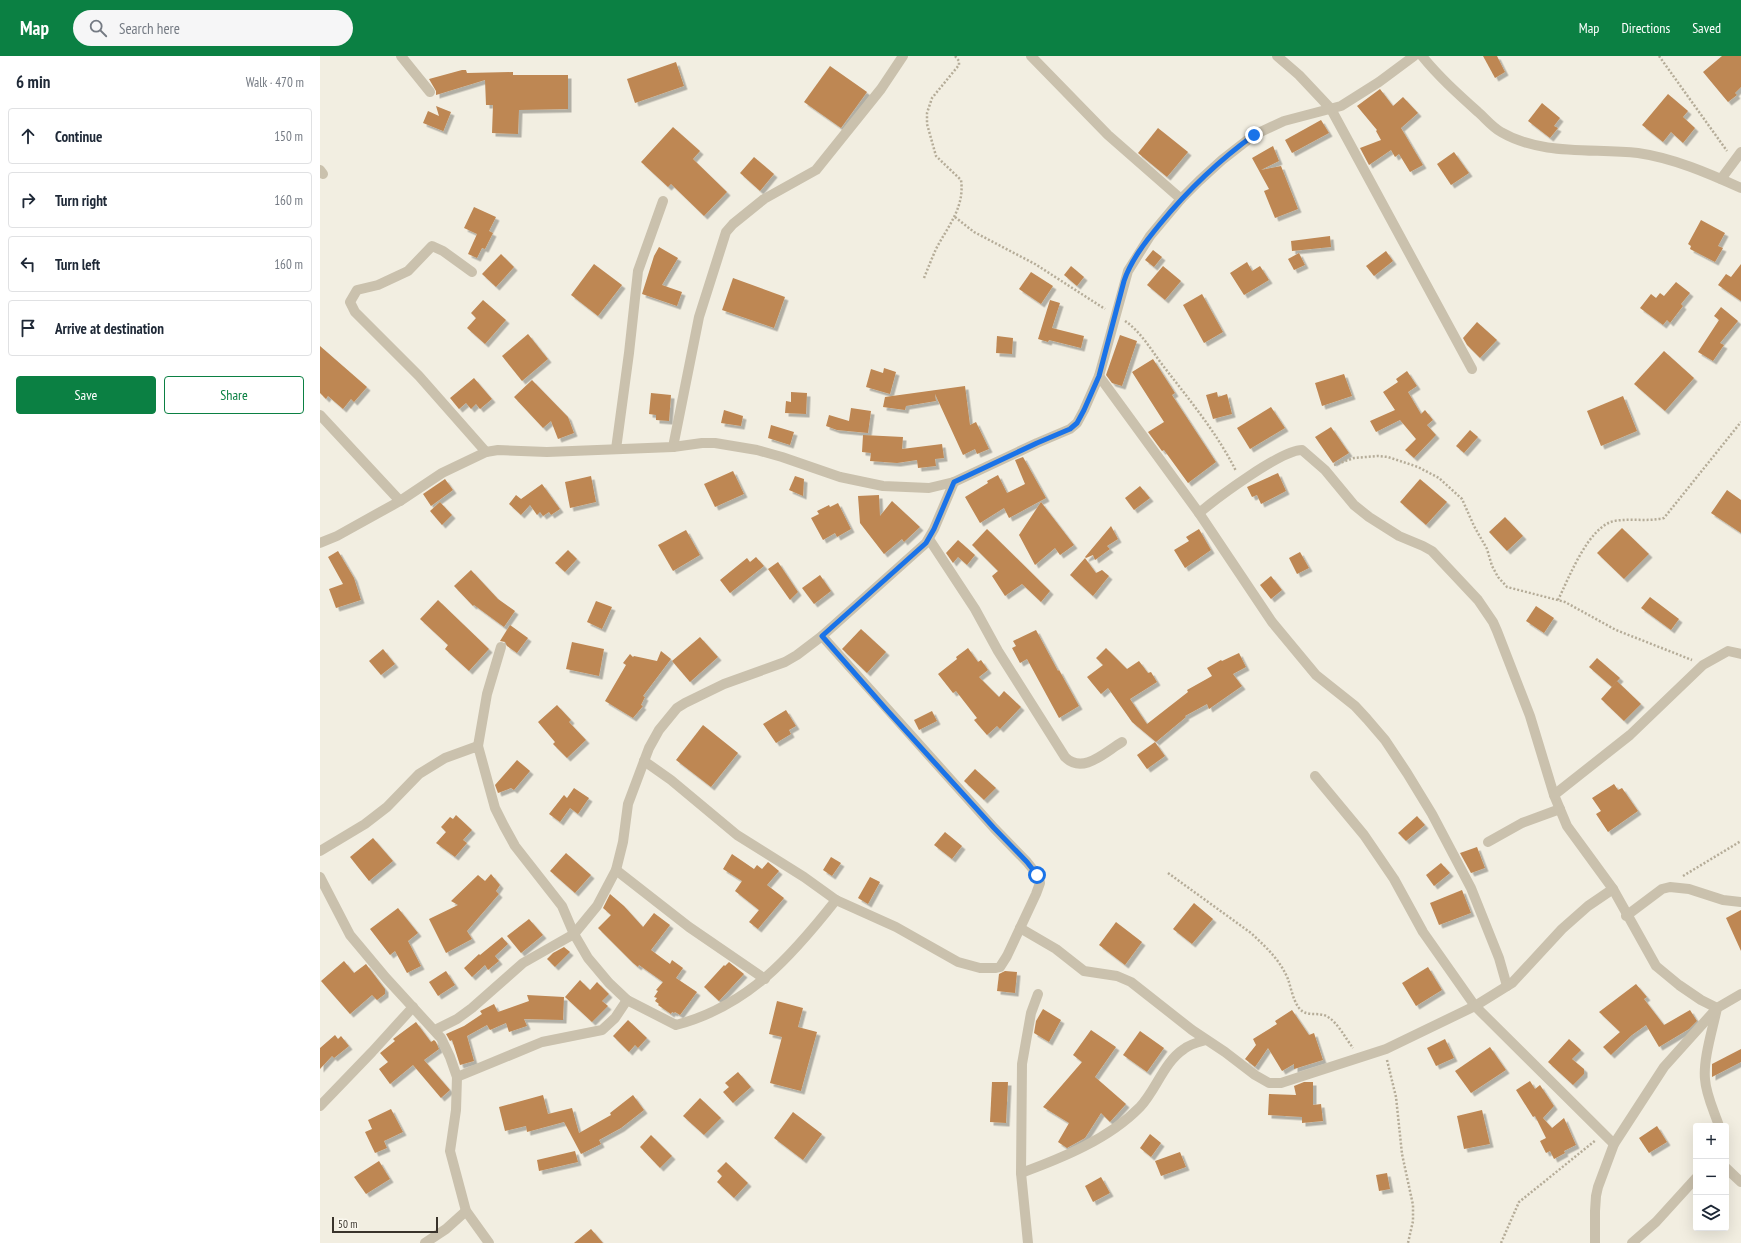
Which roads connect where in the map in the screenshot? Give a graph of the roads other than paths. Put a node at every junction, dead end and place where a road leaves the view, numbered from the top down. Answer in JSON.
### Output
{"nodes":[{"id":1,"x":401,"y":56,"type":"edge"},
{"id":2,"x":903,"y":56,"type":"edge"},
{"id":3,"x":1031,"y":56,"type":"edge"},
{"id":4,"x":1277,"y":56,"type":"edge"},
{"id":5,"x":1414,"y":56,"type":"edge"},
{"id":6,"x":1422,"y":56,"type":"edge"},
{"id":7,"x":430,"y":92,"type":"dead end"},
{"id":8,"x":1331,"y":109,"type":"junction"},
{"id":9,"x":1741,"y":152,"type":"edge"},
{"id":10,"x":1721,"y":179,"type":"junction"},
{"id":11,"x":1741,"y":188,"type":"edge"},
{"id":12,"x":1181,"y":199,"type":"junction"},
{"id":13,"x":663,"y":201,"type":"dead end"},
{"id":14,"x":472,"y":272,"type":"dead end"},
{"id":15,"x":1472,"y":369,"type":"dead end"},
{"id":16,"x":1099,"y":376,"type":"junction"},
{"id":17,"x":320,"y":415,"type":"edge"},
{"id":18,"x":672,"y":447,"type":"junction"},
{"id":19,"x":616,"y":449,"type":"junction"},
{"id":20,"x":486,"y":452,"type":"junction"},
{"id":21,"x":954,"y":482,"type":"junction"},
{"id":22,"x":400,"y":501,"type":"junction"},
{"id":23,"x":1199,"y":513,"type":"junction"},
{"id":24,"x":929,"y":540,"type":"junction"},
{"id":25,"x":320,"y":543,"type":"edge"},
{"id":26,"x":822,"y":636,"type":"junction"},
{"id":27,"x":500,"y":647,"type":"dead end"},
{"id":28,"x":1741,"y":654,"type":"edge"},
{"id":29,"x":1122,"y":742,"type":"dead end"},
{"id":30,"x":478,"y":746,"type":"junction"},
{"id":31,"x":644,"y":762,"type":"junction"},
{"id":32,"x":1315,"y":776,"type":"dead end"},
{"id":33,"x":1554,"y":794,"type":"junction"},
{"id":34,"x":1560,"y":809,"type":"junction"},
{"id":35,"x":1488,"y":842,"type":"dead end"},
{"id":36,"x":320,"y":851,"type":"edge"},
{"id":37,"x":616,"y":870,"type":"junction"},
{"id":38,"x":320,"y":876,"type":"edge"},
{"id":39,"x":1613,"y":889,"type":"junction"},
{"id":40,"x":836,"y":900,"type":"junction"},
{"id":41,"x":1741,"y":902,"type":"edge"},
{"id":42,"x":1626,"y":916,"type":"junction"},
{"id":43,"x":1020,"y":928,"type":"junction"},
{"id":44,"x":574,"y":934,"type":"junction"},
{"id":45,"x":764,"y":979,"type":"junction"},
{"id":46,"x":1507,"y":986,"type":"junction"},
{"id":47,"x":1038,"y":994,"type":"dead end"},
{"id":48,"x":1741,"y":994,"type":"edge"},
{"id":49,"x":627,"y":1000,"type":"junction"},
{"id":50,"x":1475,"y":1006,"type":"junction"},
{"id":51,"x":413,"y":1007,"type":"junction"},
{"id":52,"x":1717,"y":1008,"type":"junction"},
{"id":53,"x":435,"y":1030,"type":"junction"},
{"id":54,"x":1206,"y":1040,"type":"junction"},
{"id":55,"x":457,"y":1077,"type":"junction"},
{"id":56,"x":320,"y":1106,"type":"edge"},
{"id":57,"x":1718,"y":1123,"type":"edge"},
{"id":58,"x":1614,"y":1144,"type":"junction"},
{"id":59,"x":1729,"y":1171,"type":"edge"},
{"id":60,"x":1021,"y":1173,"type":"junction"},
{"id":61,"x":1693,"y":1181,"type":"edge"},
{"id":62,"x":1741,"y":1182,"type":"edge"},
{"id":63,"x":466,"y":1211,"type":"junction"},
{"id":64,"x":425,"y":1243,"type":"edge"},
{"id":65,"x":489,"y":1243,"type":"edge"},
{"id":66,"x":1028,"y":1243,"type":"edge"},
{"id":67,"x":1595,"y":1243,"type":"edge"},
{"id":68,"x":1632,"y":1243,"type":"edge"}],
"edges":[{"from":1,"to":7,"type":"street"},
{"from":2,"to":18,"type":"street"},
{"from":3,"to":12,"type":"street"},
{"from":4,"to":8,"type":"street"},
{"from":5,"to":8,"type":"street"},
{"from":6,"to":10,"type":"street"},
{"from":8,"to":12,"type":"street"},
{"from":8,"to":15,"type":"street"},
{"from":9,"to":10,"type":"street"},
{"from":10,"to":11,"type":"street"},
{"from":12,"to":16,"type":"street"},
{"from":13,"to":19,"type":"street"},
{"from":14,"to":20,"type":"street"},
{"from":16,"to":21,"type":"street"},
{"from":16,"to":23,"type":"street"},
{"from":17,"to":22,"type":"street"},
{"from":18,"to":19,"type":"street"},
{"from":18,"to":21,"type":"street"},
{"from":19,"to":20,"type":"street"},
{"from":20,"to":22,"type":"street"},
{"from":21,"to":24,"type":"street"},
{"from":22,"to":25,"type":"street"},
{"from":23,"to":33,"type":"street"},
{"from":23,"to":46,"type":"street"},
{"from":24,"to":26,"type":"street"},
{"from":24,"to":29,"type":"street"},
{"from":26,"to":31,"type":"street"},
{"from":26,"to":43,"type":"street"},
{"from":27,"to":30,"type":"street"},
{"from":28,"to":33,"type":"street"},
{"from":30,"to":36,"type":"street"},
{"from":30,"to":44,"type":"street"},
{"from":31,"to":37,"type":"street"},
{"from":31,"to":40,"type":"street"},
{"from":32,"to":50,"type":"street"},
{"from":33,"to":34,"type":"street"},
{"from":34,"to":35,"type":"street"},
{"from":34,"to":39,"type":"street"},
{"from":37,"to":44,"type":"street"},
{"from":37,"to":45,"type":"street"},
{"from":38,"to":51,"type":"street"},
{"from":39,"to":42,"type":"street"},
{"from":39,"to":46,"type":"street"},
{"from":40,"to":43,"type":"street"},
{"from":40,"to":45,"type":"street"},
{"from":41,"to":42,"type":"street"},
{"from":42,"to":52,"type":"street"},
{"from":43,"to":54,"type":"street"},
{"from":44,"to":49,"type":"street"},
{"from":44,"to":53,"type":"street"},
{"from":45,"to":49,"type":"street"},
{"from":46,"to":50,"type":"street"},
{"from":47,"to":60,"type":"street"},
{"from":48,"to":52,"type":"street"},
{"from":49,"to":55,"type":"street"},
{"from":50,"to":54,"type":"street"},
{"from":50,"to":58,"type":"street"},
{"from":51,"to":53,"type":"street"},
{"from":51,"to":56,"type":"street"},
{"from":52,"to":57,"type":"street"},
{"from":52,"to":58,"type":"street"},
{"from":53,"to":55,"type":"street"},
{"from":54,"to":60,"type":"street"},
{"from":55,"to":63,"type":"street"},
{"from":58,"to":67,"type":"street"},
{"from":59,"to":62,"type":"street"},
{"from":60,"to":66,"type":"street"},
{"from":61,"to":68,"type":"street"},
{"from":63,"to":64,"type":"street"},
{"from":63,"to":65,"type":"street"}]}
